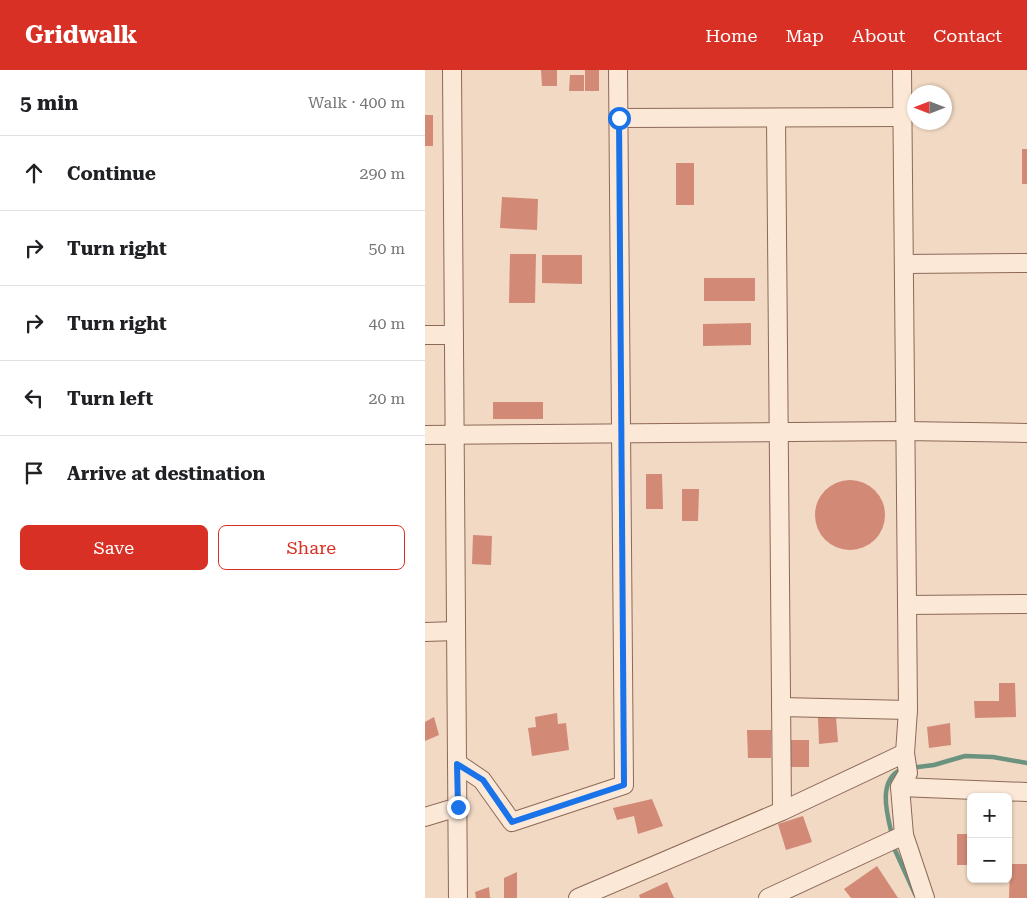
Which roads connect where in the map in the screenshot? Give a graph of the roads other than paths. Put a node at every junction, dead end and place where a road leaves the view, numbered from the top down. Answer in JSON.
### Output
{"nodes":[{"id":1,"x":452,"y":70,"type":"edge"},
{"id":2,"x":618,"y":70,"type":"edge"},
{"id":3,"x":902,"y":70,"type":"edge"},
{"id":4,"x":903,"y":117,"type":"junction"},
{"id":5,"x":619,"y":118,"type":"junction"},
{"id":6,"x":776,"y":118,"type":"junction"},
{"id":7,"x":1027,"y":263,"type":"edge"},
{"id":8,"x":904,"y":264,"type":"junction"},
{"id":9,"x":425,"y":335,"type":"edge"},
{"id":10,"x":454,"y":335,"type":"junction"},
{"id":11,"x":905,"y":431,"type":"junction"},
{"id":12,"x":779,"y":432,"type":"junction"},
{"id":13,"x":621,"y":433,"type":"junction"},
{"id":14,"x":1027,"y":433,"type":"edge"},
{"id":15,"x":455,"y":434,"type":"junction"},
{"id":16,"x":425,"y":435,"type":"edge"},
{"id":17,"x":1027,"y":604,"type":"edge"},
{"id":18,"x":907,"y":605,"type":"junction"},
{"id":19,"x":456,"y":631,"type":"junction"},
{"id":20,"x":425,"y":632,"type":"edge"},
{"id":21,"x":781,"y":706,"type":"junction"},
{"id":22,"x":908,"y":710,"type":"junction"},
{"id":23,"x":457,"y":764,"type":"junction"},
{"id":24,"x":905,"y":768,"type":"junction"},
{"id":25,"x":1027,"y":792,"type":"edge"},
{"id":26,"x":458,"y":807,"type":"junction"},
{"id":27,"x":782,"y":811,"type":"junction"},
{"id":28,"x":425,"y":817,"type":"edge"},
{"id":29,"x":904,"y":835,"type":"junction"},
{"id":30,"x":458,"y":898,"type":"edge"},
{"id":31,"x":578,"y":898,"type":"edge"},
{"id":32,"x":769,"y":898,"type":"edge"},
{"id":33,"x":925,"y":898,"type":"edge"}],
"edges":[{"from":1,"to":10,"type":"street"},
{"from":2,"to":5,"type":"street"},
{"from":3,"to":4,"type":"street"},
{"from":4,"to":6,"type":"street"},
{"from":4,"to":8,"type":"street"},
{"from":5,"to":6,"type":"street"},
{"from":5,"to":13,"type":"street"},
{"from":6,"to":12,"type":"street"},
{"from":7,"to":8,"type":"street"},
{"from":8,"to":11,"type":"street"},
{"from":9,"to":10,"type":"street"},
{"from":10,"to":15,"type":"street"},
{"from":11,"to":12,"type":"street"},
{"from":11,"to":14,"type":"street"},
{"from":11,"to":18,"type":"street"},
{"from":12,"to":13,"type":"street"},
{"from":12,"to":21,"type":"street"},
{"from":13,"to":15,"type":"street"},
{"from":13,"to":23,"type":"street"},
{"from":15,"to":16,"type":"street"},
{"from":15,"to":19,"type":"street"},
{"from":17,"to":18,"type":"street"},
{"from":18,"to":22,"type":"street"},
{"from":19,"to":20,"type":"street"},
{"from":19,"to":23,"type":"street"},
{"from":21,"to":22,"type":"street"},
{"from":21,"to":27,"type":"street"},
{"from":22,"to":24,"type":"street"},
{"from":23,"to":26,"type":"street"},
{"from":24,"to":25,"type":"street"},
{"from":24,"to":27,"type":"street"},
{"from":24,"to":29,"type":"street"},
{"from":26,"to":28,"type":"street"},
{"from":26,"to":30,"type":"street"},
{"from":27,"to":31,"type":"street"},
{"from":29,"to":32,"type":"street"},
{"from":29,"to":33,"type":"street"}]}
